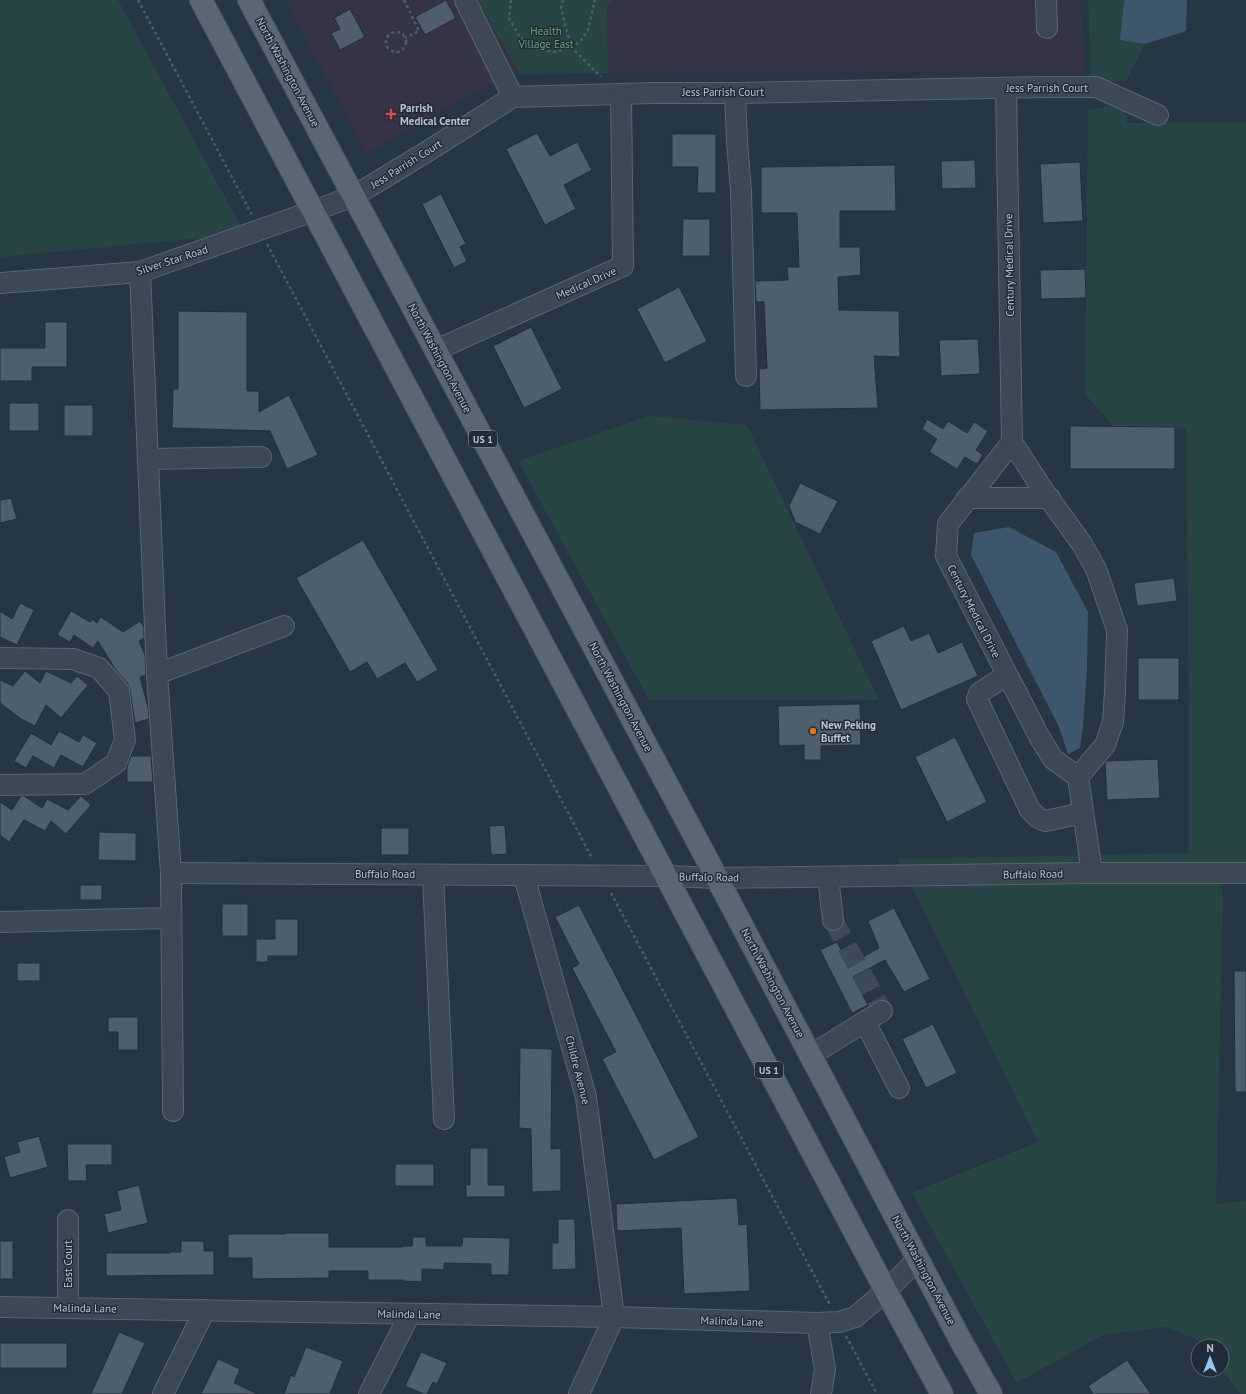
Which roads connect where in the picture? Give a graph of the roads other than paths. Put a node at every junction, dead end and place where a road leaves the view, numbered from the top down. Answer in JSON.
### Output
{"nodes":[{"id":1,"x":201,"y":0,"type":"edge"},
{"id":2,"x":249,"y":0,"type":"edge"},
{"id":3,"x":465,"y":0,"type":"edge"},
{"id":4,"x":1046,"y":0,"type":"edge"},
{"id":5,"x":1047,"y":28,"type":"dead end"},
{"id":6,"x":1006,"y":88,"type":"junction"},
{"id":7,"x":735,"y":93,"type":"junction"},
{"id":8,"x":622,"y":94,"type":"junction"},
{"id":9,"x":513,"y":97,"type":"junction"},
{"id":10,"x":1158,"y":115,"type":"dead end"},
{"id":11,"x":354,"y":196,"type":"junction"},
{"id":12,"x":314,"y":211,"type":"junction"},
{"id":13,"x":140,"y":272,"type":"junction"},
{"id":14,"x":0,"y":283,"type":"edge"},
{"id":15,"x":436,"y":350,"type":"junction"},
{"id":16,"x":746,"y":376,"type":"dead end"},
{"id":17,"x":1012,"y":442,"type":"junction"},
{"id":18,"x":261,"y":457,"type":"dead end"},
{"id":19,"x":148,"y":459,"type":"junction"},
{"id":20,"x":967,"y":498,"type":"junction"},
{"id":21,"x":1050,"y":498,"type":"junction"},
{"id":22,"x":284,"y":626,"type":"dead end"},
{"id":23,"x":0,"y":658,"type":"edge"},
{"id":24,"x":157,"y":674,"type":"junction"},
{"id":25,"x":1007,"y":675,"type":"junction"},
{"id":26,"x":1078,"y":777,"type":"junction"},
{"id":27,"x":0,"y":786,"type":"edge"},
{"id":28,"x":1083,"y":812,"type":"junction"},
{"id":29,"x":171,"y":873,"type":"junction"},
{"id":30,"x":1092,"y":873,"type":"junction"},
{"id":31,"x":1246,"y":873,"type":"edge"},
{"id":32,"x":433,"y":875,"type":"junction"},
{"id":33,"x":524,"y":876,"type":"junction"},
{"id":34,"x":667,"y":876,"type":"junction"},
{"id":35,"x":828,"y":877,"type":"junction"},
{"id":36,"x":717,"y":878,"type":"junction"},
{"id":37,"x":170,"y":918,"type":"junction"},
{"id":38,"x":833,"y":920,"type":"tunnel mouth"},
{"id":39,"x":0,"y":922,"type":"edge"},
{"id":40,"x":882,"y":1011,"type":"dead end"},
{"id":41,"x":865,"y":1022,"type":"junction"},
{"id":42,"x":812,"y":1055,"type":"junction"},
{"id":43,"x":899,"y":1088,"type":"dead end"},
{"id":44,"x":172,"y":1111,"type":"dead end"},
{"id":45,"x":444,"y":1119,"type":"dead end"},
{"id":46,"x":68,"y":1220,"type":"dead end"},
{"id":47,"x":918,"y":1259,"type":"junction"},
{"id":48,"x":886,"y":1291,"type":"junction"},
{"id":49,"x":0,"y":1307,"type":"edge"},
{"id":50,"x":68,"y":1308,"type":"junction"},
{"id":51,"x":205,"y":1310,"type":"junction"},
{"id":52,"x":410,"y":1314,"type":"junction"},
{"id":53,"x":614,"y":1317,"type":"junction"},
{"id":54,"x":817,"y":1323,"type":"junction"},
{"id":55,"x":163,"y":1394,"type":"edge"},
{"id":56,"x":370,"y":1394,"type":"edge"},
{"id":57,"x":580,"y":1394,"type":"edge"},
{"id":58,"x":821,"y":1394,"type":"edge"},
{"id":59,"x":942,"y":1394,"type":"edge"},
{"id":60,"x":991,"y":1394,"type":"edge"}],
"edges":[{"from":1,"to":12,"type":"main road","number":"US 1"},
{"from":2,"to":11,"type":"main road","name":"North Washington Avenue","number":"US 1"},
{"from":3,"to":9,"type":"street"},
{"from":4,"to":5,"type":"street"},
{"from":6,"to":7,"type":"street","name":"Jess Parrish Court"},
{"from":6,"to":10,"type":"street","name":"Jess Parrish Court"},
{"from":6,"to":17,"type":"street","name":"Century Medical Drive"},
{"from":7,"to":8,"type":"street","name":"Jess Parrish Court"},
{"from":7,"to":16,"type":"street"},
{"from":8,"to":9,"type":"street","name":"Jess Parrish Court"},
{"from":8,"to":15,"type":"street","name":"Medical Drive"},
{"from":9,"to":11,"type":"street","name":"Jess Parrish Court"},
{"from":11,"to":12,"type":"street","name":"Jess Parrish Court"},
{"from":11,"to":15,"type":"main road","name":"North Washington Avenue","number":"US 1"},
{"from":12,"to":13,"type":"street","name":"Silver Star Road"},
{"from":12,"to":34,"type":"main road","number":"US 1"},
{"from":13,"to":14,"type":"street","name":"Silver Star Road"},
{"from":13,"to":19,"type":"street"},
{"from":15,"to":36,"type":"main road","name":"North Washington Avenue","number":"US 1"},
{"from":17,"to":20,"type":"street","name":"Century Medical Drive"},
{"from":17,"to":21,"type":"street"},
{"from":18,"to":19,"type":"street"},
{"from":19,"to":24,"type":"street"},
{"from":20,"to":21,"type":"street"},
{"from":20,"to":25,"type":"street","name":"Century Medical Drive"},
{"from":21,"to":26,"type":"street"},
{"from":22,"to":24,"type":"street"},
{"from":23,"to":27,"type":"street"},
{"from":24,"to":29,"type":"street"},
{"from":25,"to":26,"type":"street","name":"Century Medical Drive"},
{"from":25,"to":28,"type":"street"},
{"from":26,"to":28,"type":"street"},
{"from":28,"to":30,"type":"street"},
{"from":29,"to":32,"type":"street","name":"Buffalo Road"},
{"from":29,"to":37,"type":"street"},
{"from":30,"to":31,"type":"street","name":"Buffalo Road"},
{"from":30,"to":35,"type":"street","name":"Buffalo Road"},
{"from":32,"to":33,"type":"street","name":"Buffalo Road"},
{"from":32,"to":45,"type":"street"},
{"from":33,"to":34,"type":"street","name":"Buffalo Road"},
{"from":33,"to":53,"type":"street","name":"Childre Avenue"},
{"from":34,"to":36,"type":"street","name":"Buffalo Road"},
{"from":34,"to":48,"type":"main road","number":"US 1"},
{"from":35,"to":36,"type":"street","name":"Buffalo Road"},
{"from":35,"to":38,"type":"street"},
{"from":36,"to":42,"type":"main road","name":"North Washington Avenue","number":"US 1"},
{"from":37,"to":39,"type":"street"},
{"from":37,"to":44,"type":"street"},
{"from":40,"to":41,"type":"street"},
{"from":41,"to":42,"type":"street"},
{"from":41,"to":43,"type":"street"},
{"from":42,"to":47,"type":"main road","name":"North Washington Avenue","number":"US 1"},
{"from":46,"to":50,"type":"street","name":"East Court"},
{"from":47,"to":48,"type":"street","name":"Malinda Lane"},
{"from":47,"to":60,"type":"main road","name":"North Washington Avenue","number":"US 1"},
{"from":48,"to":54,"type":"street","name":"Malinda Lane"},
{"from":48,"to":59,"type":"main road","number":"US 1"},
{"from":49,"to":50,"type":"street","name":"Malinda Lane"},
{"from":50,"to":51,"type":"street","name":"Malinda Lane"},
{"from":51,"to":52,"type":"street","name":"Malinda Lane"},
{"from":51,"to":55,"type":"street"},
{"from":52,"to":53,"type":"street","name":"Malinda Lane"},
{"from":52,"to":56,"type":"street"},
{"from":53,"to":54,"type":"street","name":"Malinda Lane"},
{"from":53,"to":57,"type":"street"},
{"from":54,"to":58,"type":"street"}]}
